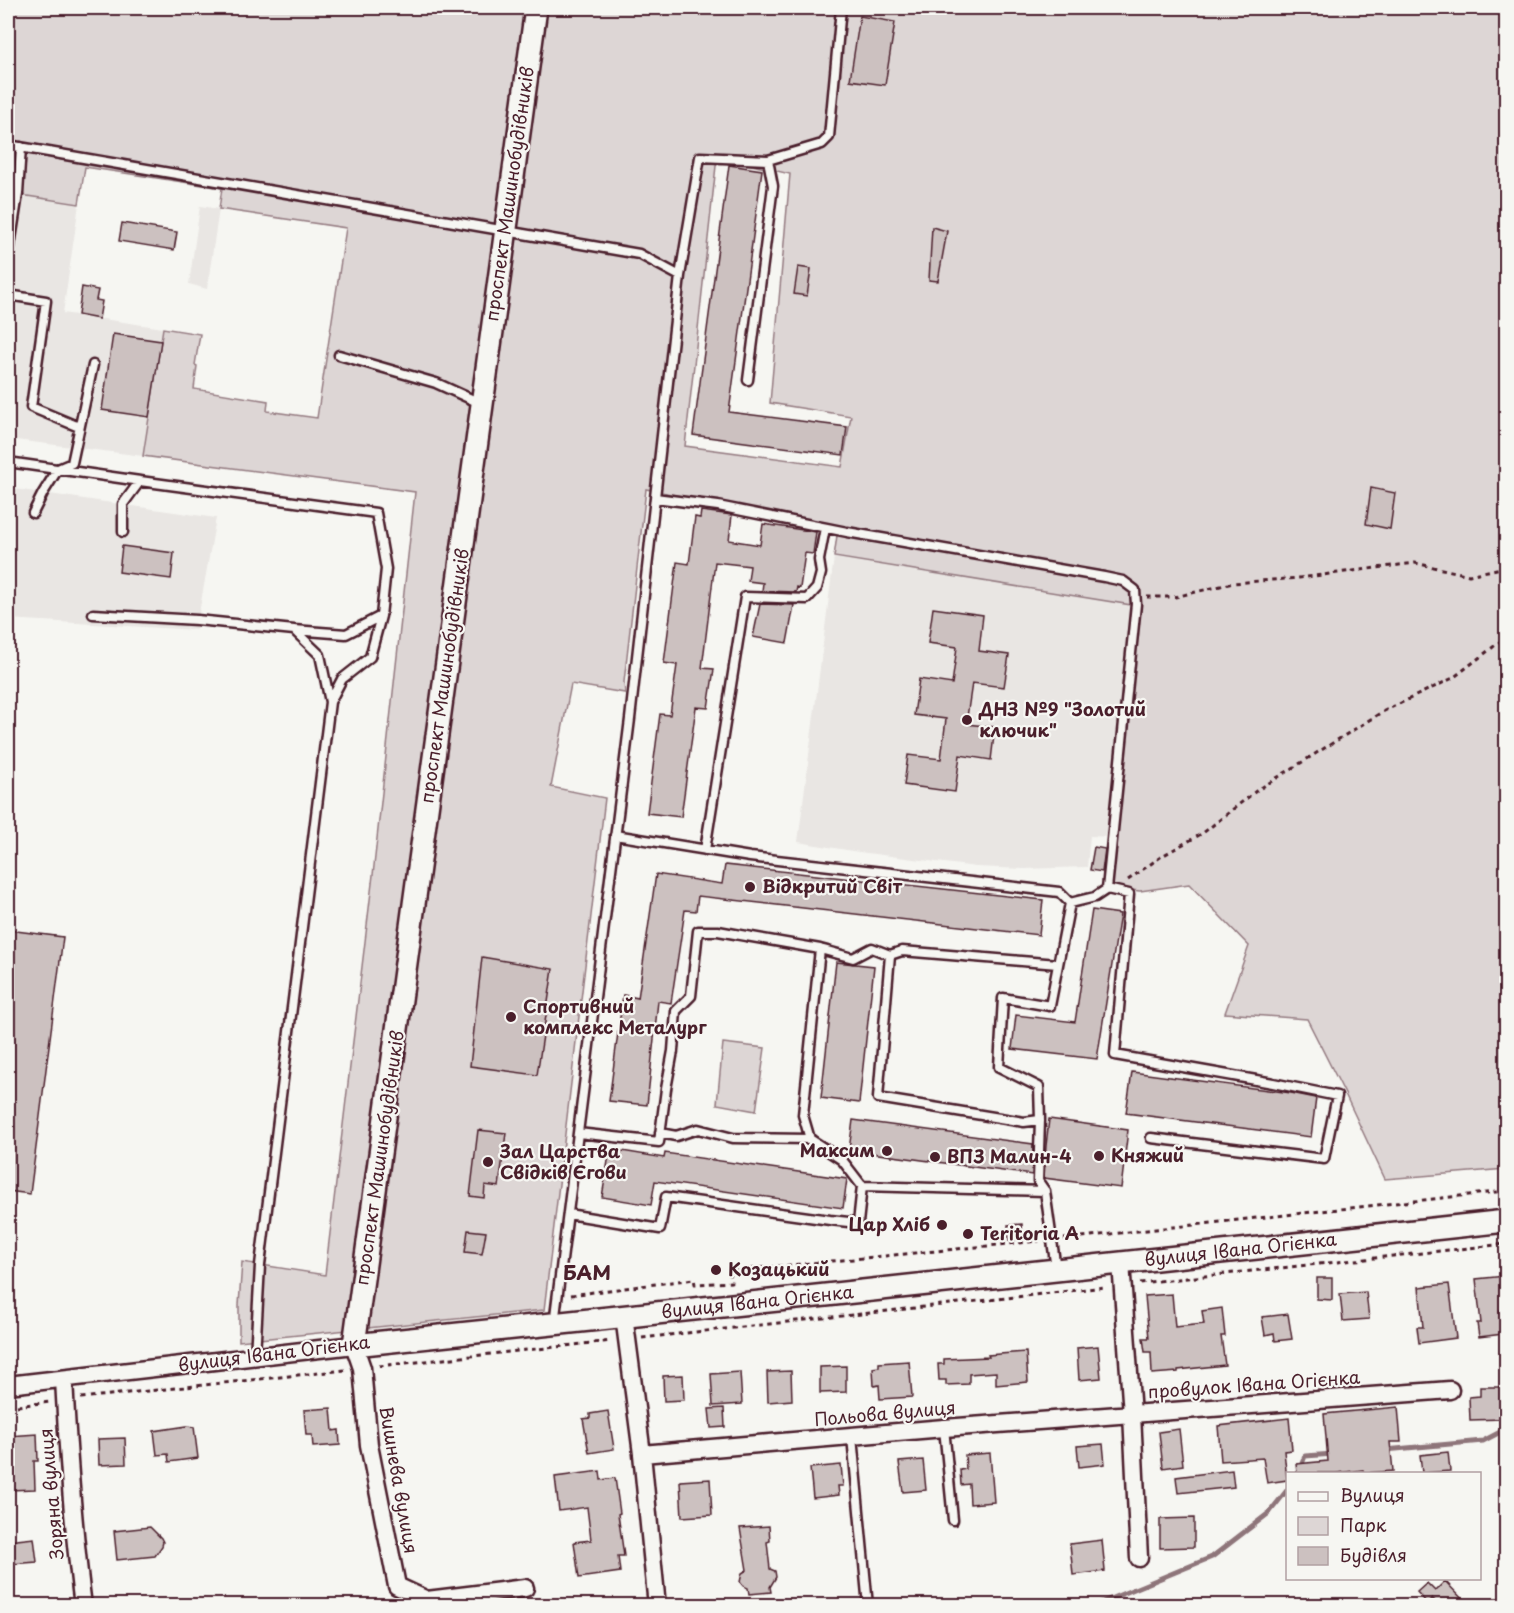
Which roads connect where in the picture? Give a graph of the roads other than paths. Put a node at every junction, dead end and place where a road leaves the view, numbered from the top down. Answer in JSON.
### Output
{"nodes":[{"id":1,"x":536,"y":8,"type":"edge"},
{"id":2,"x":841,"y":8,"type":"edge"},
{"id":3,"x":8,"y":145,"type":"edge"},
{"id":4,"x":21,"y":147,"type":"junction"},
{"id":5,"x":768,"y":160,"type":"junction"},
{"id":6,"x":506,"y":231,"type":"junction"},
{"id":7,"x":8,"y":259,"type":"edge"},
{"id":8,"x":681,"y":276,"type":"junction"},
{"id":9,"x":8,"y":296,"type":"edge"},
{"id":10,"x":339,"y":355,"type":"dead end"},
{"id":11,"x":93,"y":365,"type":"dead end"},
{"id":12,"x":748,"y":380,"type":"dead end"},
{"id":13,"x":482,"y":404,"type":"junction"},
{"id":14,"x":79,"y":427,"type":"junction"},
{"id":15,"x":8,"y":462,"type":"edge"},
{"id":16,"x":58,"y":469,"type":"junction"},
{"id":17,"x":140,"y":481,"type":"junction"},
{"id":18,"x":655,"y":498,"type":"junction"},
{"id":19,"x":33,"y":513,"type":"dead end"},
{"id":20,"x":825,"y":528,"type":"junction"},
{"id":21,"x":123,"y":532,"type":"dead end"},
{"id":22,"x":93,"y":614,"type":"dead end"},
{"id":23,"x":381,"y":616,"type":"junction"},
{"id":24,"x":294,"y":630,"type":"junction"},
{"id":25,"x":330,"y":702,"type":"junction"},
{"id":26,"x":615,"y":835,"type":"junction"},
{"id":27,"x":705,"y":850,"type":"junction"},
{"id":28,"x":1107,"y":889,"type":"junction"},
{"id":29,"x":1070,"y":903,"type":"junction"},
{"id":30,"x":820,"y":949,"type":"junction"},
{"id":31,"x":890,"y":955,"type":"junction"},
{"id":32,"x":1058,"y":963,"type":"junction"},
{"id":33,"x":1040,"y":1120,"type":"junction"},
{"id":34,"x":578,"y":1133,"type":"junction"},
{"id":35,"x":660,"y":1133,"type":"junction"},
{"id":36,"x":810,"y":1138,"type":"junction"},
{"id":37,"x":1151,"y":1138,"type":"dead end"},
{"id":38,"x":862,"y":1186,"type":"junction"},
{"id":39,"x":1045,"y":1191,"type":"junction"},
{"id":40,"x":568,"y":1214,"type":"junction"},
{"id":41,"x":1506,"y":1221,"type":"edge"},
{"id":42,"x":1121,"y":1263,"type":"junction"},
{"id":43,"x":1056,"y":1270,"type":"junction"},
{"id":44,"x":624,"y":1316,"type":"junction"},
{"id":45,"x":554,"y":1324,"type":"junction"},
{"id":46,"x":354,"y":1345,"type":"junction"},
{"id":47,"x":255,"y":1356,"type":"junction"},
{"id":48,"x":64,"y":1379,"type":"junction"},
{"id":49,"x":8,"y":1385,"type":"edge"},
{"id":50,"x":1450,"y":1390,"type":"dead end"},
{"id":51,"x":1132,"y":1414,"type":"junction"},
{"id":52,"x":944,"y":1428,"type":"junction"},
{"id":53,"x":852,"y":1437,"type":"junction"},
{"id":54,"x":642,"y":1454,"type":"junction"},
{"id":55,"x":953,"y":1520,"type":"dead end"},
{"id":56,"x":1139,"y":1558,"type":"dead end"},
{"id":57,"x":525,"y":1588,"type":"dead end"},
{"id":58,"x":83,"y":1605,"type":"edge"},
{"id":59,"x":657,"y":1605,"type":"edge"},
{"id":60,"x":868,"y":1605,"type":"edge"}],
"edges":[{"from":1,"to":6,"type":"street","name":"проспект Машинобудівників"},
{"from":2,"to":5,"type":"lane"},
{"from":3,"to":4,"type":"lane"},
{"from":4,"to":6,"type":"lane"},
{"from":4,"to":7,"type":"lane"},
{"from":5,"to":8,"type":"lane"},
{"from":5,"to":12,"type":"lane"},
{"from":6,"to":8,"type":"lane"},
{"from":6,"to":13,"type":"street","name":"проспект Машинобудівників"},
{"from":8,"to":18,"type":"lane"},
{"from":9,"to":14,"type":"lane"},
{"from":10,"to":13,"type":"lane"},
{"from":11,"to":14,"type":"lane"},
{"from":13,"to":46,"type":"street","name":"проспект Машинобудівників"},
{"from":14,"to":16,"type":"lane"},
{"from":15,"to":16,"type":"lane"},
{"from":16,"to":17,"type":"lane"},
{"from":16,"to":19,"type":"lane"},
{"from":17,"to":21,"type":"lane"},
{"from":17,"to":23,"type":"lane"},
{"from":18,"to":20,"type":"lane"},
{"from":18,"to":26,"type":"lane"},
{"from":20,"to":27,"type":"lane"},
{"from":20,"to":28,"type":"lane"},
{"from":22,"to":24,"type":"lane"},
{"from":23,"to":24,"type":"lane"},
{"from":23,"to":25,"type":"lane"},
{"from":24,"to":25,"type":"lane"},
{"from":25,"to":47,"type":"lane"},
{"from":26,"to":27,"type":"lane"},
{"from":26,"to":34,"type":"lane"},
{"from":27,"to":29,"type":"lane"},
{"from":28,"to":29,"type":"lane"},
{"from":28,"to":37,"type":"lane"},
{"from":29,"to":32,"type":"lane"},
{"from":30,"to":31,"type":"lane"},
{"from":30,"to":35,"type":"lane"},
{"from":30,"to":36,"type":"lane"},
{"from":31,"to":32,"type":"lane"},
{"from":31,"to":33,"type":"lane"},
{"from":32,"to":33,"type":"lane"},
{"from":33,"to":39,"type":"lane"},
{"from":34,"to":35,"type":"lane"},
{"from":34,"to":40,"type":"lane"},
{"from":35,"to":36,"type":"lane"},
{"from":36,"to":38,"type":"lane"},
{"from":38,"to":39,"type":"lane"},
{"from":38,"to":40,"type":"lane"},
{"from":39,"to":43,"type":"lane"},
{"from":40,"to":45,"type":"lane"},
{"from":41,"to":42,"type":"street","name":"вулиця Івана Огієнка"},
{"from":42,"to":43,"type":"street","name":"вулиця Івана Огієнка"},
{"from":42,"to":51,"type":"street"},
{"from":43,"to":44,"type":"street","name":"вулиця Івана Огієнка"},
{"from":44,"to":45,"type":"street","name":"вулиця Івана Огієнка"},
{"from":44,"to":54,"type":"street"},
{"from":45,"to":46,"type":"street","name":"вулиця Івана Огієнка"},
{"from":46,"to":47,"type":"street","name":"вулиця Івана Огієнка"},
{"from":46,"to":57,"type":"street","name":"Вишнева вулиця"},
{"from":47,"to":48,"type":"street","name":"вулиця Івана Огієнка"},
{"from":48,"to":49,"type":"street","name":"вулиця Івана Огієнка"},
{"from":48,"to":58,"type":"street","name":"Зоряна вулиця"},
{"from":50,"to":51,"type":"street","name":"провулок Івана Огієнка"},
{"from":51,"to":52,"type":"street","name":"Польова вулиця"},
{"from":51,"to":56,"type":"street","name":"провулок Івана Огієнка"},
{"from":52,"to":53,"type":"street","name":"Польова вулиця"},
{"from":52,"to":55,"type":"lane"},
{"from":53,"to":54,"type":"street","name":"Польова вулиця"},
{"from":53,"to":60,"type":"lane"},
{"from":54,"to":59,"type":"street"}]}
